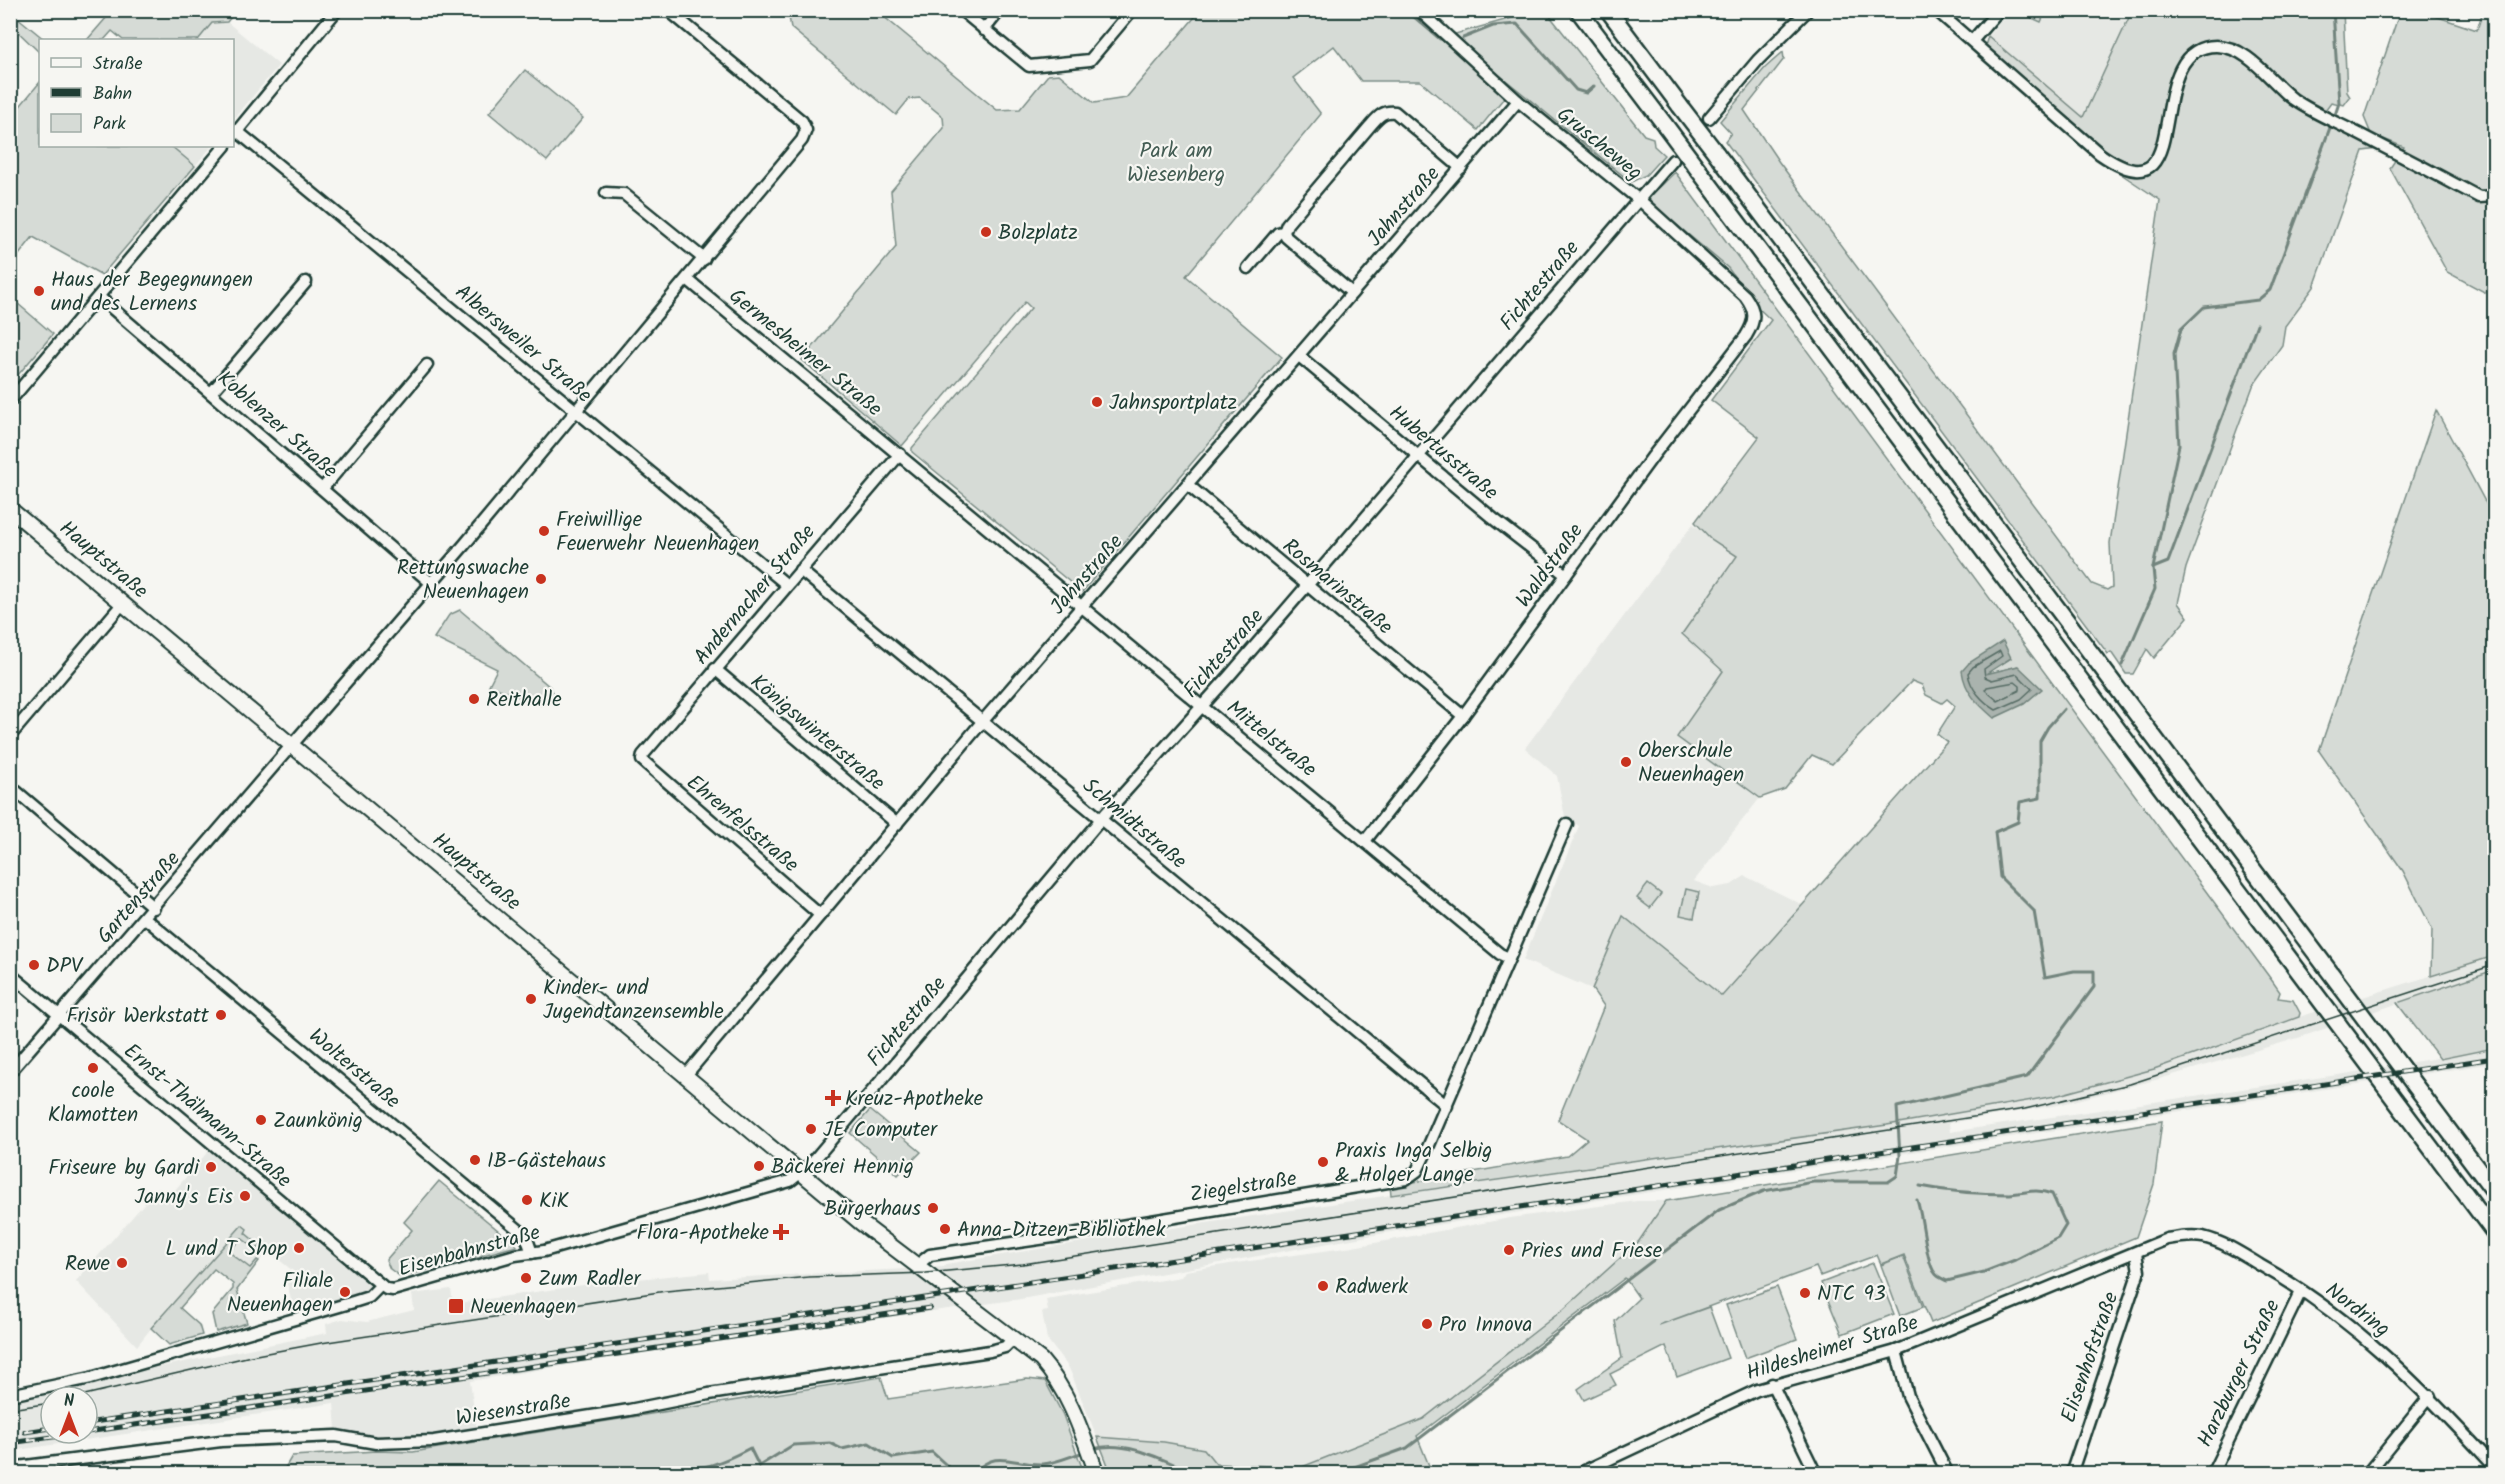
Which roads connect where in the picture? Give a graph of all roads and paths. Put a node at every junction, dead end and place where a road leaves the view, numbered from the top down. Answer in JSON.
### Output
{"nodes":[{"id":1,"x":337,"y":10,"type":"edge"},
{"id":2,"x":668,"y":10,"type":"edge"},
{"id":3,"x":961,"y":10,"type":"edge"},
{"id":4,"x":1000,"y":10,"type":"edge"},
{"id":5,"x":1132,"y":10,"type":"edge"},
{"id":6,"x":1419,"y":10,"type":"edge"},
{"id":7,"x":1578,"y":10,"type":"edge"},
{"id":8,"x":1608,"y":10,"type":"edge"},
{"id":9,"x":1808,"y":10,"type":"edge"},
{"id":10,"x":1936,"y":10,"type":"edge"},
{"id":11,"x":1999,"y":10,"type":"edge"},
{"id":12,"x":984,"y":30,"type":"junction"},
{"id":13,"x":1973,"y":40,"type":"junction"},
{"id":14,"x":1518,"y":101,"type":"junction"},
{"id":15,"x":1709,"y":118,"type":"tunnel mouth"},
{"id":16,"x":235,"y":134,"type":"edge"},
{"id":17,"x":224,"y":147,"type":"edge"},
{"id":18,"x":1673,"y":160,"type":"tunnel mouth"},
{"id":19,"x":1461,"y":168,"type":"junction"},
{"id":20,"x":606,"y":193,"type":"dead end"},
{"id":21,"x":2494,"y":196,"type":"edge"},
{"id":22,"x":1639,"y":200,"type":"junction"},
{"id":23,"x":1284,"y":231,"type":"junction"},
{"id":24,"x":704,"y":260,"type":"junction"},
{"id":25,"x":1248,"y":268,"type":"dead end"},
{"id":26,"x":687,"y":279,"type":"junction"},
{"id":27,"x":306,"y":282,"type":"dead end"},
{"id":28,"x":1352,"y":293,"type":"junction"},
{"id":29,"x":99,"y":297,"type":"junction"},
{"id":30,"x":1754,"y":308,"type":"joint"},
{"id":31,"x":1299,"y":356,"type":"junction"},
{"id":32,"x":427,"y":365,"type":"dead end"},
{"id":33,"x":211,"y":393,"type":"junction"},
{"id":34,"x":10,"y":401,"type":"edge"},
{"id":35,"x":577,"y":411,"type":"junction"},
{"id":36,"x":900,"y":454,"type":"junction"},
{"id":37,"x":1419,"y":457,"type":"junction"},
{"id":38,"x":1188,"y":485,"type":"junction"},
{"id":39,"x":323,"y":488,"type":"junction"},
{"id":40,"x":10,"y":509,"type":"edge"},
{"id":41,"x":800,"y":570,"type":"junction"},
{"id":42,"x":1566,"y":575,"type":"junction"},
{"id":43,"x":431,"y":583,"type":"junction"},
{"id":44,"x":787,"y":585,"type":"junction"},
{"id":45,"x":1306,"y":586,"type":"junction"},
{"id":46,"x":123,"y":603,"type":"junction"},
{"id":47,"x":1084,"y":607,"type":"junction"},
{"id":48,"x":716,"y":669,"type":"junction"},
{"id":49,"x":1202,"y":706,"type":"junction"},
{"id":50,"x":1463,"y":716,"type":"junction"},
{"id":51,"x":982,"y":722,"type":"junction"},
{"id":52,"x":10,"y":736,"type":"edge"},
{"id":53,"x":293,"y":745,"type":"junction"},
{"id":54,"x":642,"y":760,"type":"joint"},
{"id":55,"x":10,"y":786,"type":"edge"},
{"id":56,"x":1100,"y":820,"type":"junction"},
{"id":57,"x":897,"y":824,"type":"junction"},
{"id":58,"x":1567,"y":824,"type":"dead end"},
{"id":59,"x":1365,"y":841,"type":"junction"},
{"id":60,"x":154,"y":908,"type":"junction"},
{"id":61,"x":820,"y":915,"type":"junction"},
{"id":62,"x":146,"y":918,"type":"junction"},
{"id":63,"x":1509,"y":958,"type":"junction"},
{"id":64,"x":10,"y":974,"type":"edge"},
{"id":65,"x":61,"y":1016,"type":"junction"},
{"id":66,"x":10,"y":1072,"type":"edge"},
{"id":67,"x":686,"y":1075,"type":"junction"},
{"id":68,"x":1447,"y":1106,"type":"junction"},
{"id":69,"x":802,"y":1173,"type":"junction"},
{"id":70,"x":2494,"y":1191,"type":"edge"},
{"id":71,"x":2494,"y":1232,"type":"edge"},
{"id":72,"x":2167,"y":1239,"type":"joint"},
{"id":73,"x":532,"y":1253,"type":"junction"},
{"id":74,"x":2136,"y":1253,"type":"junction"},
{"id":75,"x":916,"y":1266,"type":"junction"},
{"id":76,"x":381,"y":1285,"type":"junction"},
{"id":77,"x":2301,"y":1291,"type":"junction"},
{"id":78,"x":1014,"y":1338,"type":"junction"},
{"id":79,"x":1896,"y":1351,"type":"junction"},
{"id":80,"x":1772,"y":1384,"type":"junction"},
{"id":81,"x":10,"y":1395,"type":"edge"},
{"id":82,"x":2430,"y":1396,"type":"junction"},
{"id":83,"x":2494,"y":1466,"type":"edge"},
{"id":84,"x":1095,"y":1467,"type":"edge"},
{"id":85,"x":10,"y":1468,"type":"edge"},
{"id":86,"x":1578,"y":1473,"type":"edge"},
{"id":87,"x":1816,"y":1473,"type":"edge"},
{"id":88,"x":1948,"y":1473,"type":"edge"},
{"id":89,"x":2071,"y":1473,"type":"edge"},
{"id":90,"x":2212,"y":1473,"type":"edge"},
{"id":91,"x":2367,"y":1473,"type":"edge"}],
"edges":[{"from":1,"to":16,"type":"street"},
{"from":2,"to":24,"type":"street","name":"Gartenstraße"},
{"from":3,"to":12,"type":"street"},
{"from":4,"to":12,"type":"street"},
{"from":5,"to":12,"type":"street"},
{"from":6,"to":14,"type":"street","name":"Gruscheweg"},
{"from":7,"to":71,"type":"highway","bridge":true},
{"from":8,"to":70,"type":"highway","bridge":true},
{"from":9,"to":15,"type":"street"},
{"from":10,"to":13,"type":"street"},
{"from":11,"to":13,"type":"street"},
{"from":13,"to":21,"type":"street"},
{"from":14,"to":19,"type":"street","name":"Jahnstraße"},
{"from":14,"to":22,"type":"street","name":"Gruscheweg"},
{"from":16,"to":35,"type":"street","name":"Albersweiler Straße"},
{"from":17,"to":29,"type":"street"},
{"from":18,"to":22,"type":"street","name":"Fichtestraße"},
{"from":19,"to":23,"type":"street"},
{"from":19,"to":28,"type":"street","name":"Jahnstraße"},
{"from":20,"to":24,"type":"street"},
{"from":22,"to":30,"type":"street","name":"Gruscheweg"},
{"from":22,"to":37,"type":"street","name":"Fichtestraße"},
{"from":23,"to":25,"type":"street"},
{"from":23,"to":28,"type":"street"},
{"from":24,"to":26,"type":"street","name":"Gartenstraße"},
{"from":26,"to":35,"type":"street","name":"Gartenstraße"},
{"from":26,"to":36,"type":"street","name":"Germesheimer Straße"},
{"from":27,"to":33,"type":"street"},
{"from":28,"to":31,"type":"street","name":"Jahnstraße"},
{"from":29,"to":33,"type":"street","name":"Koblenzer Straße"},
{"from":29,"to":34,"type":"street"},
{"from":30,"to":42,"type":"street","name":"Waldstraße"},
{"from":31,"to":37,"type":"street","name":"Hubertusstraße"},
{"from":31,"to":38,"type":"street","name":"Jahnstraße"},
{"from":32,"to":39,"type":"street"},
{"from":33,"to":39,"type":"street","name":"Koblenzer Straße"},
{"from":35,"to":43,"type":"street","name":"Gartenstraße"},
{"from":35,"to":44,"type":"street","name":"Albersweiler Straße"},
{"from":36,"to":41,"type":"street","name":"Andernacher Straße"},
{"from":36,"to":47,"type":"street","name":"Mittelstraße"},
{"from":37,"to":42,"type":"street","name":"Hubertusstraße"},
{"from":37,"to":45,"type":"street","name":"Fichtestraße"},
{"from":38,"to":45,"type":"street","name":"Rosmarinstraße"},
{"from":38,"to":47,"type":"street","name":"Jahnstraße"},
{"from":39,"to":43,"type":"street","name":"Koblenzer Straße"},
{"from":40,"to":46,"type":"main road","name":"Hauptstraße"},
{"from":41,"to":44,"type":"street","name":"Andernacher Straße"},
{"from":41,"to":51,"type":"street","name":"Schmidtstraße"},
{"from":42,"to":50,"type":"street","name":"Waldstraße"},
{"from":43,"to":53,"type":"street","name":"Gartenstraße"},
{"from":44,"to":48,"type":"street","name":"Andernacher Straße"},
{"from":45,"to":49,"type":"street","name":"Fichtestraße"},
{"from":45,"to":50,"type":"street","name":"Rosmarinstraße"},
{"from":46,"to":52,"type":"street"},
{"from":46,"to":53,"type":"main road","name":"Hauptstraße"},
{"from":47,"to":49,"type":"street","name":"Mittelstraße"},
{"from":47,"to":51,"type":"street","name":"Jahnstraße"},
{"from":48,"to":54,"type":"street","name":"Andernacher Straße"},
{"from":48,"to":57,"type":"street","name":"Königswinterstraße"},
{"from":49,"to":56,"type":"street","name":"Fichtestraße"},
{"from":49,"to":59,"type":"street","name":"Mittelstraße"},
{"from":50,"to":59,"type":"street","name":"Waldstraße"},
{"from":51,"to":56,"type":"street","name":"Schmidtstraße"},
{"from":51,"to":57,"type":"street","name":"Jahnstraße"},
{"from":53,"to":60,"type":"street","name":"Gartenstraße"},
{"from":53,"to":67,"type":"main road","name":"Hauptstraße"},
{"from":54,"to":61,"type":"street","name":"Ehrenfelsstraße"},
{"from":55,"to":60,"type":"street"},
{"from":56,"to":68,"type":"street","name":"Schmidtstraße"},
{"from":56,"to":69,"type":"street","name":"Fichtestraße"},
{"from":57,"to":61,"type":"street","name":"Jahnstraße"},
{"from":58,"to":63,"type":"street","name":"Ziegelstraße"},
{"from":59,"to":63,"type":"street","name":"Mittelstraße"},
{"from":60,"to":62,"type":"street","name":"Gartenstraße"},
{"from":61,"to":67,"type":"street","name":"Jahnstraße"},
{"from":62,"to":65,"type":"street","name":"Gartenstraße"},
{"from":62,"to":73,"type":"street","name":"Wolterstraße"},
{"from":63,"to":68,"type":"street","name":"Ziegelstraße"},
{"from":64,"to":65,"type":"street","name":"Ernst-Thälmann-Straße"},
{"from":65,"to":66,"type":"street","name":"Gartenstraße"},
{"from":65,"to":76,"type":"street","name":"Ernst-Thälmann-Straße"},
{"from":67,"to":69,"type":"main road","name":"Hauptstraße"},
{"from":68,"to":75,"type":"street","name":"Ziegelstraße"},
{"from":69,"to":73,"type":"street","name":"Eisenbahnstraße"},
{"from":69,"to":75,"type":"main road","name":"Hauptstraße"},
{"from":72,"to":74,"type":"street","name":"Hildesheimer Straße"},
{"from":72,"to":77,"type":"street","name":"Nordring"},
{"from":73,"to":76,"type":"street","name":"Eisenbahnstraße"},
{"from":74,"to":79,"type":"street","name":"Hildesheimer Straße"},
{"from":74,"to":89,"type":"street","name":"Elisenhofstraße"},
{"from":75,"to":78,"type":"main road","name":"Hauptstraße"},
{"from":76,"to":81,"type":"street","name":"Eisenbahnstraße"},
{"from":77,"to":82,"type":"street","name":"Nordring"},
{"from":77,"to":90,"type":"street","name":"Harzburger Straße"},
{"from":78,"to":84,"type":"main road","name":"Hauptstraße"},
{"from":78,"to":85,"type":"street","name":"Wiesenstraße"},
{"from":79,"to":80,"type":"street","name":"Hildesheimer Straße"},
{"from":79,"to":88,"type":"street"},
{"from":80,"to":86,"type":"street","name":"Hildesheimer Straße"},
{"from":80,"to":87,"type":"street"},
{"from":82,"to":83,"type":"street","name":"Nordring"},
{"from":82,"to":91,"type":"street"}]}
